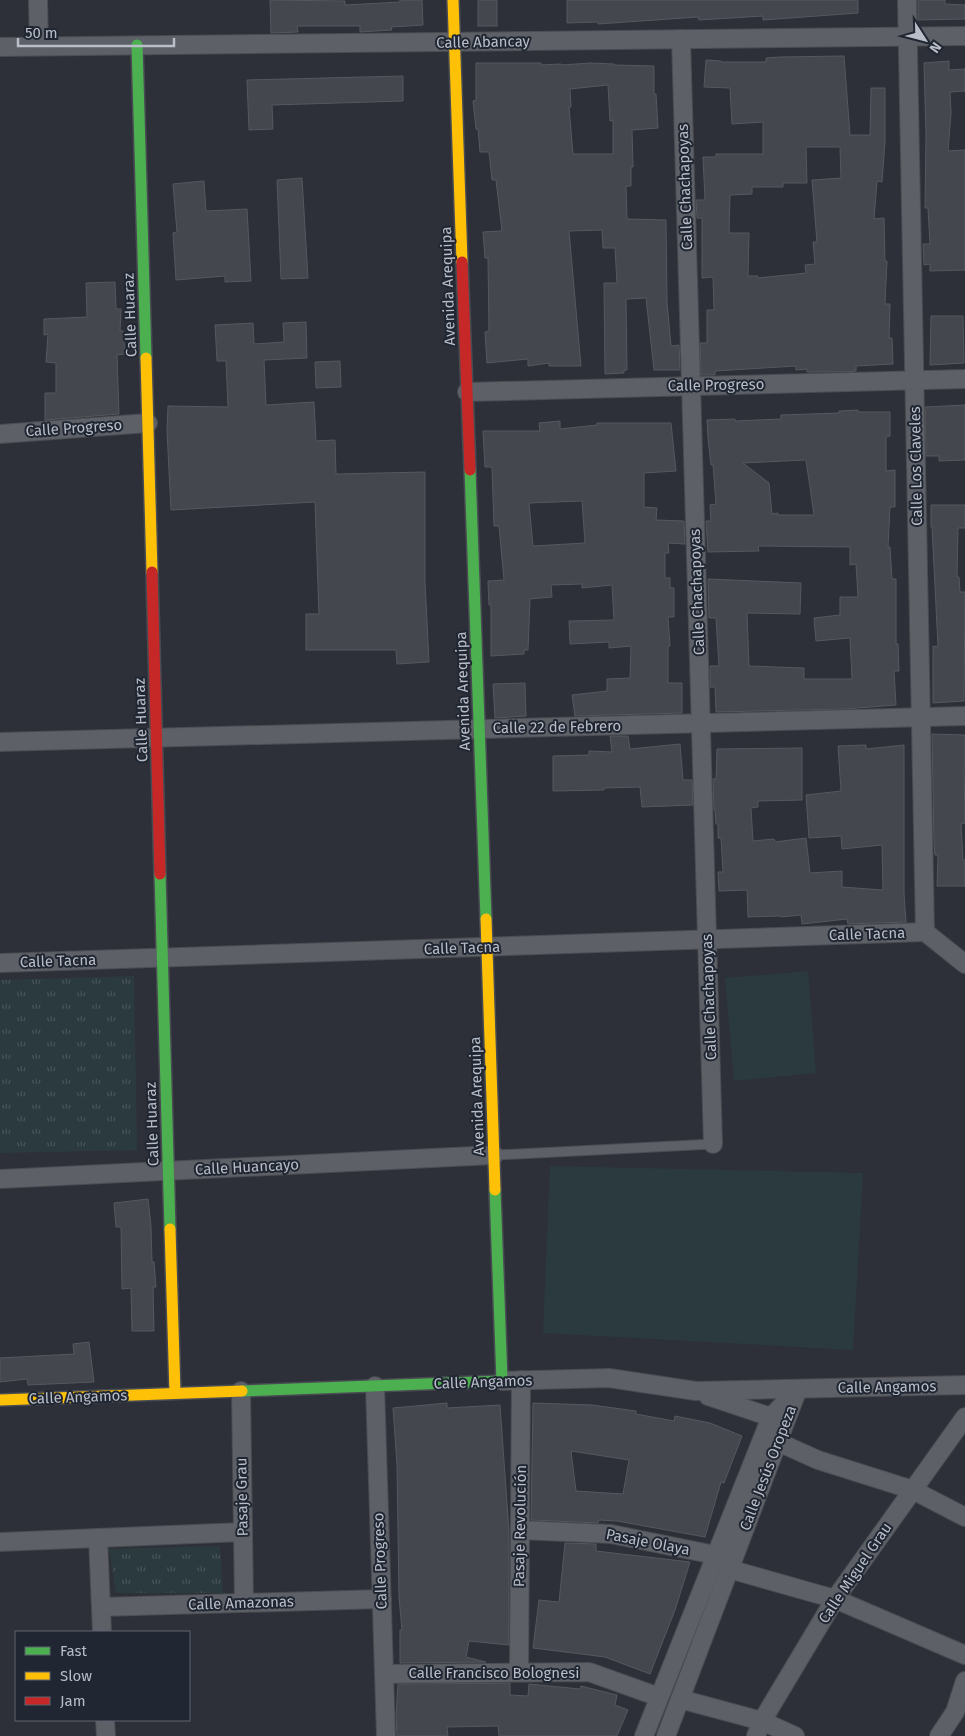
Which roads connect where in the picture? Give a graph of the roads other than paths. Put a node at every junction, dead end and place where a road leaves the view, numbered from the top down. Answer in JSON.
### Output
{"nodes":[{"id":1,"x":38,"y":0,"type":"edge"},
{"id":2,"x":453,"y":0,"type":"edge"},
{"id":3,"x":907,"y":0,"type":"edge"},
{"id":4,"x":965,"y":36,"type":"edge"},
{"id":5,"x":908,"y":37,"type":"junction"},
{"id":6,"x":681,"y":39,"type":"junction"},
{"id":7,"x":455,"y":42,"type":"junction"},
{"id":8,"x":137,"y":45,"type":"junction"},
{"id":9,"x":39,"y":46,"type":"junction"},
{"id":10,"x":0,"y":47,"type":"edge"},
{"id":11,"x":965,"y":379,"type":"edge"},
{"id":12,"x":914,"y":380,"type":"junction"},
{"id":13,"x":691,"y":386,"type":"junction"},
{"id":14,"x":467,"y":392,"type":"junction"},
{"id":15,"x":148,"y":423,"type":"junction"},
{"id":16,"x":0,"y":434,"type":"edge"},
{"id":17,"x":965,"y":716,"type":"edge"},
{"id":18,"x":921,"y":718,"type":"junction"},
{"id":19,"x":701,"y":723,"type":"junction"},
{"id":20,"x":479,"y":729,"type":"junction"},
{"id":21,"x":156,"y":738,"type":"junction"},
{"id":22,"x":0,"y":742,"type":"edge"},
{"id":23,"x":925,"y":932,"type":"junction"},
{"id":24,"x":707,"y":939,"type":"junction"},
{"id":25,"x":486,"y":947,"type":"junction"},
{"id":26,"x":163,"y":958,"type":"junction"},
{"id":27,"x":0,"y":963,"type":"edge"},
{"id":28,"x":965,"y":964,"type":"edge"},
{"id":29,"x":713,"y":1144,"type":"joint"},
{"id":30,"x":494,"y":1155,"type":"junction"},
{"id":31,"x":168,"y":1171,"type":"junction"},
{"id":32,"x":0,"y":1179,"type":"edge"},
{"id":33,"x":521,"y":1380,"type":"junction"},
{"id":34,"x":502,"y":1381,"type":"junction"},
{"id":35,"x":965,"y":1385,"type":"edge"},
{"id":36,"x":374,"y":1386,"type":"junction"},
{"id":37,"x":798,"y":1389,"type":"junction"},
{"id":38,"x":241,"y":1390,"type":"junction"},
{"id":39,"x":696,"y":1392,"type":"junction"},
{"id":40,"x":175,"y":1393,"type":"junction"},
{"id":41,"x":0,"y":1400,"type":"edge"},
{"id":42,"x":965,"y":1417,"type":"edge"},
{"id":43,"x":778,"y":1419,"type":"junction"},
{"id":44,"x":778,"y":1442,"type":"junction"},
{"id":45,"x":913,"y":1490,"type":"junction"},
{"id":46,"x":965,"y":1517,"type":"edge"},
{"id":47,"x":520,"y":1530,"type":"junction"},
{"id":48,"x":243,"y":1532,"type":"junction"},
{"id":49,"x":98,"y":1538,"type":"junction"},
{"id":50,"x":0,"y":1542,"type":"edge"},
{"id":51,"x":715,"y":1556,"type":"junction"},
{"id":52,"x":729,"y":1570,"type":"junction"},
{"id":53,"x":382,"y":1599,"type":"junction"},
{"id":54,"x":835,"y":1599,"type":"junction"},
{"id":55,"x":244,"y":1603,"type":"junction"},
{"id":56,"x":100,"y":1607,"type":"junction"},
{"id":57,"x":102,"y":1631,"type":"edge"},
{"id":58,"x":965,"y":1654,"type":"edge"},
{"id":59,"x":519,"y":1672,"type":"junction"},
{"id":60,"x":384,"y":1674,"type":"junction"},
{"id":61,"x":964,"y":1684,"type":"edge"},
{"id":62,"x":659,"y":1697,"type":"junction"},
{"id":63,"x":680,"y":1699,"type":"junction"},
{"id":64,"x":105,"y":1721,"type":"edge"},
{"id":65,"x":759,"y":1728,"type":"edge"},
{"id":66,"x":106,"y":1736,"type":"edge"},
{"id":67,"x":386,"y":1736,"type":"edge"},
{"id":68,"x":644,"y":1736,"type":"edge"},
{"id":69,"x":666,"y":1736,"type":"edge"},
{"id":70,"x":795,"y":1736,"type":"edge"},
{"id":71,"x":939,"y":1736,"type":"edge"}],
"edges":[{"from":1,"to":9,"type":"street"},
{"from":2,"to":7,"type":"street","name":"Avenida Arequipa"},
{"from":3,"to":5,"type":"street","name":"Calle Los Claveles"},
{"from":4,"to":5,"type":"street","name":"Calle Abancay"},
{"from":5,"to":6,"type":"street","name":"Calle Abancay"},
{"from":5,"to":12,"type":"street","name":"Calle Los Claveles"},
{"from":6,"to":7,"type":"street","name":"Calle Abancay"},
{"from":6,"to":13,"type":"street","name":"Calle Chachapoyas"},
{"from":7,"to":8,"type":"street","name":"Calle Abancay"},
{"from":7,"to":14,"type":"street","name":"Avenida Arequipa"},
{"from":8,"to":9,"type":"street","name":"Calle Abancay"},
{"from":8,"to":15,"type":"street","name":"Calle Huaraz"},
{"from":9,"to":10,"type":"street","name":"Calle Abancay"},
{"from":11,"to":12,"type":"street","name":"Calle Progreso"},
{"from":12,"to":13,"type":"street","name":"Calle Progreso"},
{"from":12,"to":18,"type":"street","name":"Calle Los Claveles"},
{"from":13,"to":14,"type":"street","name":"Calle Progreso"},
{"from":13,"to":19,"type":"street","name":"Calle Chachapoyas"},
{"from":14,"to":20,"type":"street","name":"Avenida Arequipa"},
{"from":15,"to":16,"type":"street","name":"Calle Progreso"},
{"from":15,"to":21,"type":"street","name":"Calle Huaraz"},
{"from":17,"to":18,"type":"street","name":"Calle 22 de Febrero"},
{"from":18,"to":19,"type":"street","name":"Calle 22 de Febrero"},
{"from":18,"to":23,"type":"street","name":"Calle Los Claveles"},
{"from":19,"to":20,"type":"street","name":"Calle 22 de Febrero"},
{"from":19,"to":24,"type":"street","name":"Calle Chachapoyas"},
{"from":20,"to":21,"type":"street","name":"Calle 22 de Febrero"},
{"from":20,"to":25,"type":"street","name":"Avenida Arequipa"},
{"from":21,"to":22,"type":"street","name":"Calle 22 de Febrero"},
{"from":21,"to":26,"type":"street","name":"Calle Huaraz"},
{"from":23,"to":24,"type":"street","name":"Calle Tacna"},
{"from":23,"to":28,"type":"street"},
{"from":24,"to":25,"type":"street","name":"Calle Tacna"},
{"from":24,"to":29,"type":"street","name":"Calle Chachapoyas"},
{"from":25,"to":26,"type":"street","name":"Calle Tacna"},
{"from":25,"to":30,"type":"street","name":"Avenida Arequipa"},
{"from":26,"to":27,"type":"street","name":"Calle Tacna"},
{"from":26,"to":31,"type":"street","name":"Calle Huaraz"},
{"from":29,"to":30,"type":"lane"},
{"from":30,"to":31,"type":"street","name":"Calle Huancayo"},
{"from":30,"to":34,"type":"street","name":"Avenida Arequipa"},
{"from":31,"to":32,"type":"street","name":"Calle Huancayo"},
{"from":31,"to":40,"type":"street","name":"Calle Huaraz"},
{"from":33,"to":34,"type":"street","name":"Calle Angamos"},
{"from":33,"to":39,"type":"street","name":"Calle Angamos"},
{"from":33,"to":47,"type":"street","name":"Pasaje Revolución"},
{"from":34,"to":36,"type":"street","name":"Calle Angamos"},
{"from":35,"to":37,"type":"street","name":"Calle Angamos"},
{"from":36,"to":38,"type":"street","name":"Calle Angamos"},
{"from":36,"to":53,"type":"street","name":"Calle Progreso"},
{"from":37,"to":39,"type":"street","name":"Calle Angamos"},
{"from":37,"to":43,"type":"street","name":"Calle Jesús Oropeza"},
{"from":38,"to":40,"type":"street","name":"Calle Angamos"},
{"from":38,"to":48,"type":"street","name":"Pasaje Grau"},
{"from":39,"to":43,"type":"street"},
{"from":40,"to":41,"type":"street","name":"Calle Angamos"},
{"from":42,"to":45,"type":"street","name":"Calle Miguel Grau"},
{"from":43,"to":44,"type":"street","name":"Calle Jesús Oropeza"},
{"from":43,"to":51,"type":"street","name":"Calle Jesús Oropeza"},
{"from":44,"to":45,"type":"street"},
{"from":44,"to":52,"type":"street","name":"Calle Jesús Oropeza"},
{"from":45,"to":46,"type":"street"},
{"from":45,"to":54,"type":"street","name":"Calle Miguel Grau"},
{"from":47,"to":51,"type":"street","name":"Pasaje Olaya"},
{"from":47,"to":59,"type":"street","name":"Pasaje Revolución"},
{"from":48,"to":49,"type":"street"},
{"from":48,"to":55,"type":"street","name":"Pasaje Grau"},
{"from":49,"to":50,"type":"street"},
{"from":49,"to":56,"type":"street"},
{"from":51,"to":62,"type":"street","name":"Calle Jesús Oropeza"},
{"from":52,"to":54,"type":"street"},
{"from":52,"to":63,"type":"street","name":"Calle Jesús Oropeza"},
{"from":53,"to":55,"type":"street","name":"Calle Amazonas"},
{"from":53,"to":60,"type":"street","name":"Calle Progreso"},
{"from":54,"to":58,"type":"street"},
{"from":54,"to":65,"type":"street","name":"Calle Miguel Grau"},
{"from":55,"to":56,"type":"street","name":"Calle Amazonas"},
{"from":56,"to":57,"type":"street"},
{"from":59,"to":60,"type":"street","name":"Calle Francisco Bolognesi"},
{"from":59,"to":62,"type":"street","name":"Calle Francisco Bolognesi"},
{"from":60,"to":67,"type":"street","name":"Calle Progreso"},
{"from":61,"to":71,"type":"street"},
{"from":62,"to":68,"type":"street","name":"Calle Jesús Oropeza"},
{"from":63,"to":65,"type":"street"},
{"from":63,"to":69,"type":"street","name":"Calle Jesús Oropeza"},
{"from":64,"to":66,"type":"street"},
{"from":65,"to":70,"type":"street"}]}
